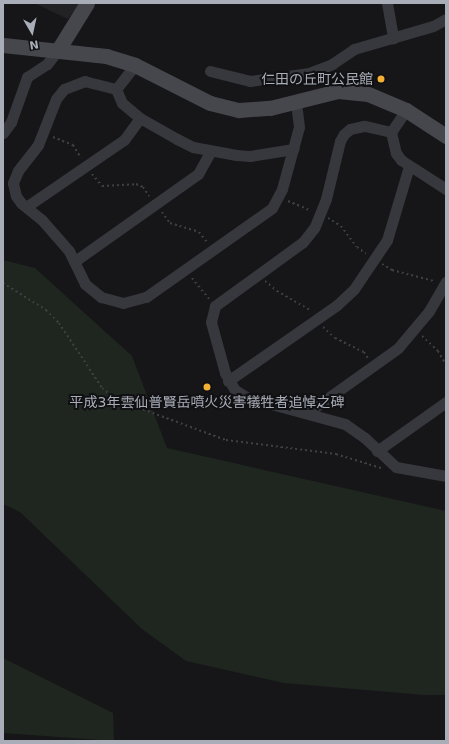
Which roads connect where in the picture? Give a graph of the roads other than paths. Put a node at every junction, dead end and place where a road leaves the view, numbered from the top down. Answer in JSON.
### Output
{"nodes":[{"id":1,"x":87,"y":3,"type":"edge"},
{"id":2,"x":387,"y":3,"type":"edge"},
{"id":3,"x":446,"y":19,"type":"edge"},
{"id":4,"x":393,"y":38,"type":"junction"},
{"id":5,"x":3,"y":45,"type":"edge"},
{"id":6,"x":58,"y":50,"type":"junction"},
{"id":7,"x":136,"y":65,"type":"junction"},
{"id":8,"x":210,"y":71,"type":"dead end"},
{"id":9,"x":116,"y":89,"type":"junction"},
{"id":10,"x":296,"y":102,"type":"junction"},
{"id":11,"x":406,"y":110,"type":"junction"},
{"id":12,"x":140,"y":118,"type":"junction"},
{"id":13,"x":391,"y":132,"type":"junction"},
{"id":14,"x":3,"y":133,"type":"edge"},
{"id":15,"x":446,"y":136,"type":"edge"},
{"id":16,"x":293,"y":149,"type":"junction"},
{"id":17,"x":211,"y":151,"type":"junction"},
{"id":18,"x":410,"y":166,"type":"junction"},
{"id":19,"x":446,"y":189,"type":"edge"},
{"id":20,"x":26,"y":207,"type":"junction"},
{"id":21,"x":75,"y":261,"type":"junction"},
{"id":22,"x":446,"y":282,"type":"edge"},
{"id":23,"x":228,"y":381,"type":"junction"},
{"id":24,"x":446,"y":402,"type":"edge"},
{"id":25,"x":307,"y":413,"type":"junction"},
{"id":26,"x":377,"y":451,"type":"junction"},
{"id":27,"x":446,"y":476,"type":"edge"}],
"edges":[{"from":1,"to":6,"type":"street"},
{"from":2,"to":4,"type":"street"},
{"from":3,"to":4,"type":"street"},
{"from":4,"to":8,"type":"street"},
{"from":5,"to":6,"type":"street"},
{"from":6,"to":7,"type":"street"},
{"from":6,"to":14,"type":"street"},
{"from":7,"to":9,"type":"street"},
{"from":7,"to":10,"type":"street"},
{"from":9,"to":12,"type":"street"},
{"from":9,"to":20,"type":"street"},
{"from":10,"to":11,"type":"street"},
{"from":10,"to":16,"type":"street"},
{"from":11,"to":13,"type":"street"},
{"from":11,"to":15,"type":"street"},
{"from":12,"to":17,"type":"street"},
{"from":12,"to":20,"type":"street"},
{"from":13,"to":18,"type":"street"},
{"from":13,"to":23,"type":"street"},
{"from":16,"to":17,"type":"street"},
{"from":16,"to":21,"type":"street"},
{"from":17,"to":21,"type":"street"},
{"from":18,"to":19,"type":"street"},
{"from":18,"to":23,"type":"street"},
{"from":20,"to":21,"type":"street"},
{"from":22,"to":25,"type":"street"},
{"from":23,"to":25,"type":"street"},
{"from":24,"to":26,"type":"street"},
{"from":25,"to":26,"type":"street"},
{"from":26,"to":27,"type":"street"}]}
